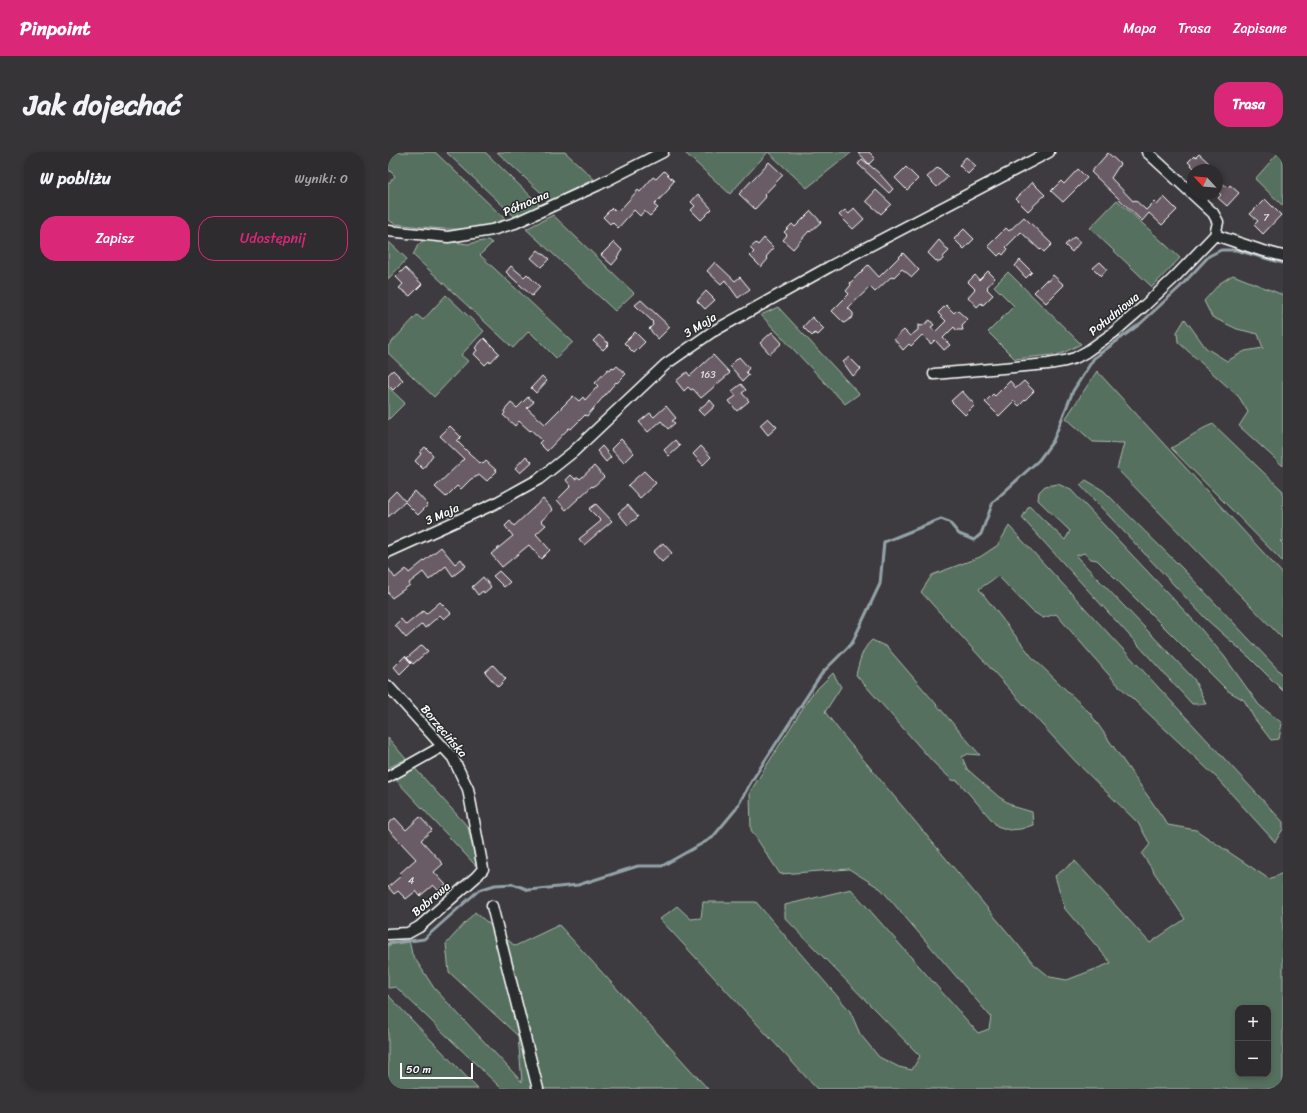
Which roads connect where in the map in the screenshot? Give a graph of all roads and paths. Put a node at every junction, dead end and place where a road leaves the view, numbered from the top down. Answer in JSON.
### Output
{"nodes":[{"id":1,"x":663,"y":152,"type":"edge"},
{"id":2,"x":1049,"y":152,"type":"edge"},
{"id":3,"x":1147,"y":152,"type":"edge"},
{"id":4,"x":388,"y":231,"type":"edge"},
{"id":5,"x":1215,"y":235,"type":"junction"},
{"id":6,"x":1283,"y":256,"type":"edge"},
{"id":7,"x":934,"y":374,"type":"dead end"},
{"id":8,"x":388,"y":552,"type":"edge"},
{"id":9,"x":388,"y":686,"type":"edge"},
{"id":10,"x":443,"y":746,"type":"junction"},
{"id":11,"x":388,"y":777,"type":"edge"},
{"id":12,"x":483,"y":869,"type":"joint"},
{"id":13,"x":492,"y":906,"type":"dead end"},
{"id":14,"x":388,"y":934,"type":"edge"},
{"id":15,"x":538,"y":1089,"type":"edge"}],
"edges":[{"from":1,"to":4,"type":"street","name":"Północna"},
{"from":2,"to":8,"type":"street","name":"3 Maja"},
{"from":3,"to":5,"type":"street"},
{"from":5,"to":6,"type":"street"},
{"from":5,"to":7,"type":"street","name":"Południowa"},
{"from":9,"to":10,"type":"street","name":"Borzęcińska"},
{"from":10,"to":11,"type":"street"},
{"from":10,"to":12,"type":"street","name":"Borzęcińska"},
{"from":12,"to":14,"type":"street","name":"Bobrowa"},
{"from":13,"to":15,"type":"street"}]}
